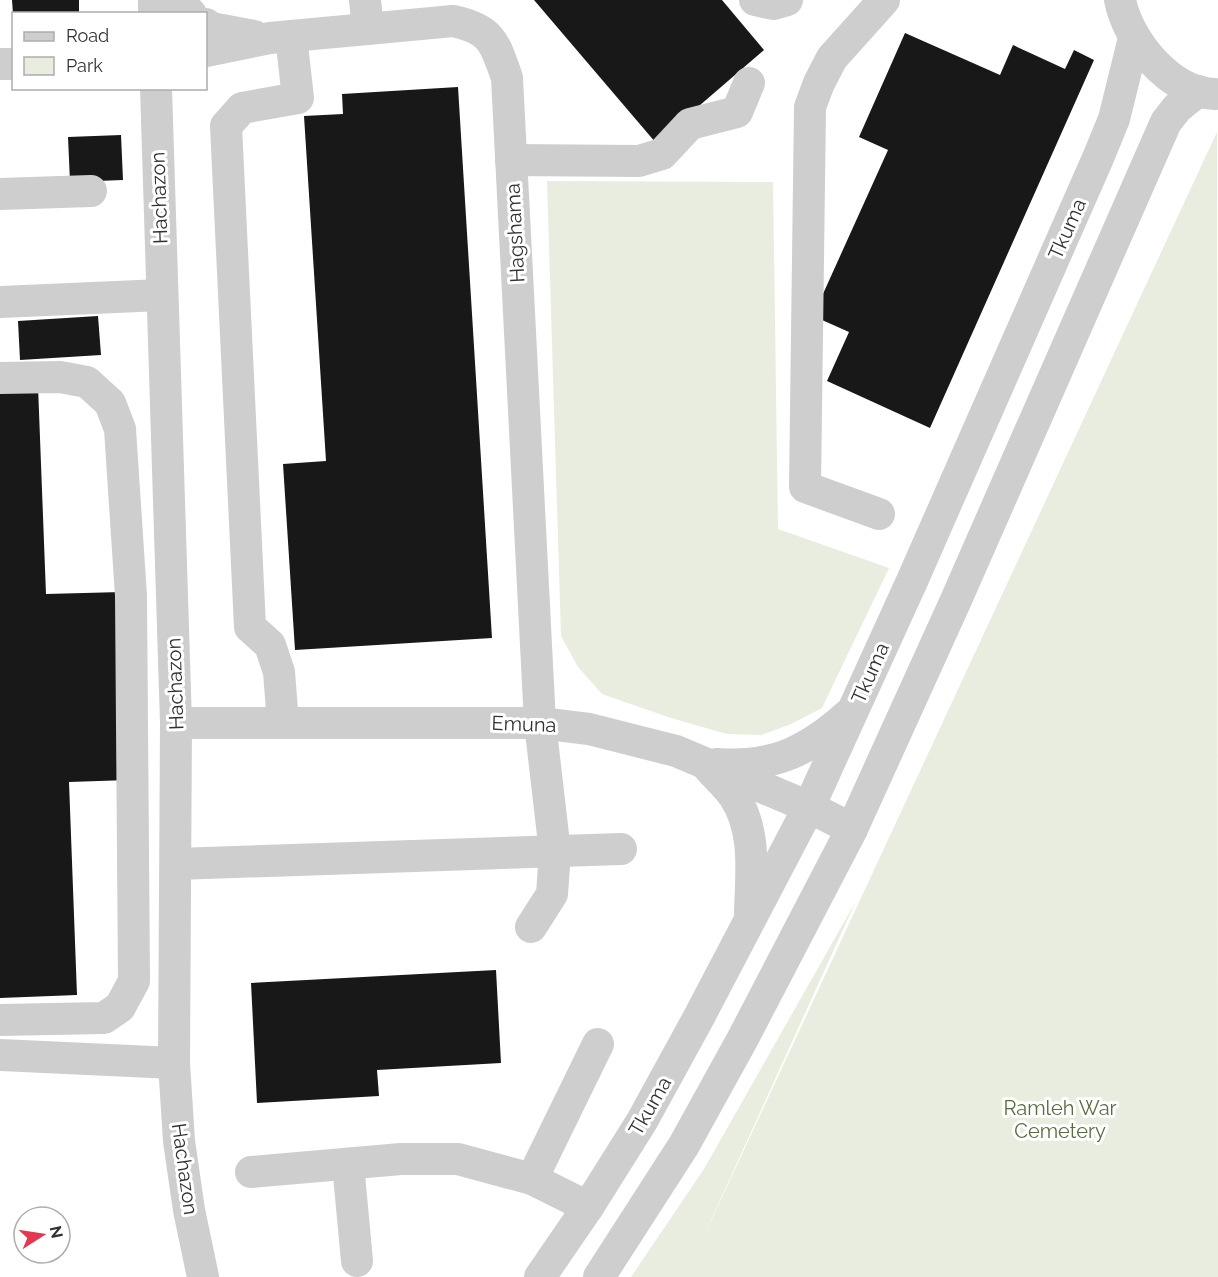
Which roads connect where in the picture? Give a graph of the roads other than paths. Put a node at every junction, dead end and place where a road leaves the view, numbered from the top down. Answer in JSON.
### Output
{"nodes":[{"id":1,"x":177,"y":0,"type":"edge"},
{"id":2,"x":755,"y":0,"type":"edge"},
{"id":3,"x":787,"y":0,"type":"edge"},
{"id":4,"x":884,"y":0,"type":"edge"},
{"id":5,"x":189,"y":12,"type":"edge"},
{"id":6,"x":366,"y":14,"type":"edge"},
{"id":7,"x":1123,"y":15,"type":"edge"},
{"id":8,"x":207,"y":25,"type":"edge"},
{"id":9,"x":280,"y":37,"type":"junction"},
{"id":10,"x":207,"y":51,"type":"edge"},
{"id":11,"x":749,"y":83,"type":"dead end"},
{"id":12,"x":156,"y":90,"type":"edge"},
{"id":13,"x":1210,"y":94,"type":"edge"},
{"id":14,"x":511,"y":160,"type":"junction"},
{"id":15,"x":91,"y":191,"type":"dead end"},
{"id":16,"x":0,"y":194,"type":"edge"},
{"id":17,"x":162,"y":295,"type":"junction"},
{"id":18,"x":0,"y":302,"type":"edge"},
{"id":19,"x":0,"y":378,"type":"edge"},
{"id":20,"x":879,"y":514,"type":"dead end"},
{"id":21,"x":854,"y":710,"type":"junction"},
{"id":22,"x":176,"y":723,"type":"junction"},
{"id":23,"x":283,"y":723,"type":"junction"},
{"id":24,"x":540,"y":723,"type":"junction"},
{"id":25,"x":704,"y":763,"type":"junction"},
{"id":26,"x":809,"y":807,"type":"junction"},
{"id":27,"x":852,"y":829,"type":"junction"},
{"id":28,"x":621,"y":849,"type":"dead end"},
{"id":29,"x":555,"y":852,"type":"junction"},
{"id":30,"x":176,"y":864,"type":"junction"},
{"id":31,"x":749,"y":921,"type":"junction"},
{"id":32,"x":531,"y":927,"type":"dead end"},
{"id":33,"x":0,"y":1020,"type":"edge"},
{"id":34,"x":598,"y":1044,"type":"dead end"},
{"id":35,"x":0,"y":1055,"type":"edge"},
{"id":36,"x":174,"y":1063,"type":"junction"},
{"id":37,"x":348,"y":1164,"type":"junction"},
{"id":38,"x":251,"y":1172,"type":"dead end"},
{"id":39,"x":532,"y":1179,"type":"junction"},
{"id":40,"x":588,"y":1207,"type":"junction"},
{"id":41,"x":357,"y":1261,"type":"dead end"},
{"id":42,"x":203,"y":1277,"type":"edge"},
{"id":43,"x":540,"y":1277,"type":"edge"},
{"id":44,"x":599,"y":1277,"type":"edge"}],
"edges":[{"from":1,"to":5,"type":"street"},
{"from":2,"to":3,"type":"street"},
{"from":4,"to":20,"type":"street"},
{"from":6,"to":9,"type":"street","name":"Hagshama"},
{"from":6,"to":14,"type":"street","name":"Hagshama"},
{"from":7,"to":13,"type":"street"},
{"from":7,"to":21,"type":"street","name":"Tkuma"},
{"from":8,"to":9,"type":"street"},
{"from":9,"to":10,"type":"street","name":"Hagshama"},
{"from":9,"to":23,"type":"street"},
{"from":11,"to":14,"type":"street"},
{"from":12,"to":17,"type":"street","name":"Hachazon"},
{"from":13,"to":27,"type":"street"},
{"from":14,"to":24,"type":"street","name":"Hagshama"},
{"from":15,"to":16,"type":"street"},
{"from":17,"to":18,"type":"street"},
{"from":17,"to":22,"type":"street","name":"Hachazon"},
{"from":19,"to":33,"type":"street"},
{"from":21,"to":25,"type":"street"},
{"from":21,"to":26,"type":"street","name":"Tkuma"},
{"from":22,"to":23,"type":"street","name":"Emuna"},
{"from":22,"to":30,"type":"street","name":"Hachazon"},
{"from":23,"to":24,"type":"street","name":"Emuna"},
{"from":24,"to":25,"type":"street","name":"Emuna"},
{"from":24,"to":29,"type":"street","name":"Hagshama"},
{"from":25,"to":26,"type":"street","name":"Emuna"},
{"from":25,"to":31,"type":"street"},
{"from":26,"to":27,"type":"street","name":"Emuna"},
{"from":26,"to":31,"type":"street","name":"Tkuma"},
{"from":27,"to":44,"type":"street"},
{"from":28,"to":29,"type":"street"},
{"from":29,"to":30,"type":"street"},
{"from":29,"to":32,"type":"street","name":"Hagshama"},
{"from":30,"to":36,"type":"street","name":"Hachazon"},
{"from":31,"to":40,"type":"street","name":"Tkuma"},
{"from":34,"to":39,"type":"street"},
{"from":35,"to":36,"type":"street"},
{"from":36,"to":42,"type":"street","name":"Hachazon"},
{"from":37,"to":38,"type":"street"},
{"from":37,"to":39,"type":"street"},
{"from":37,"to":41,"type":"street"},
{"from":39,"to":40,"type":"street"},
{"from":40,"to":43,"type":"street","name":"Tkuma"}]}
